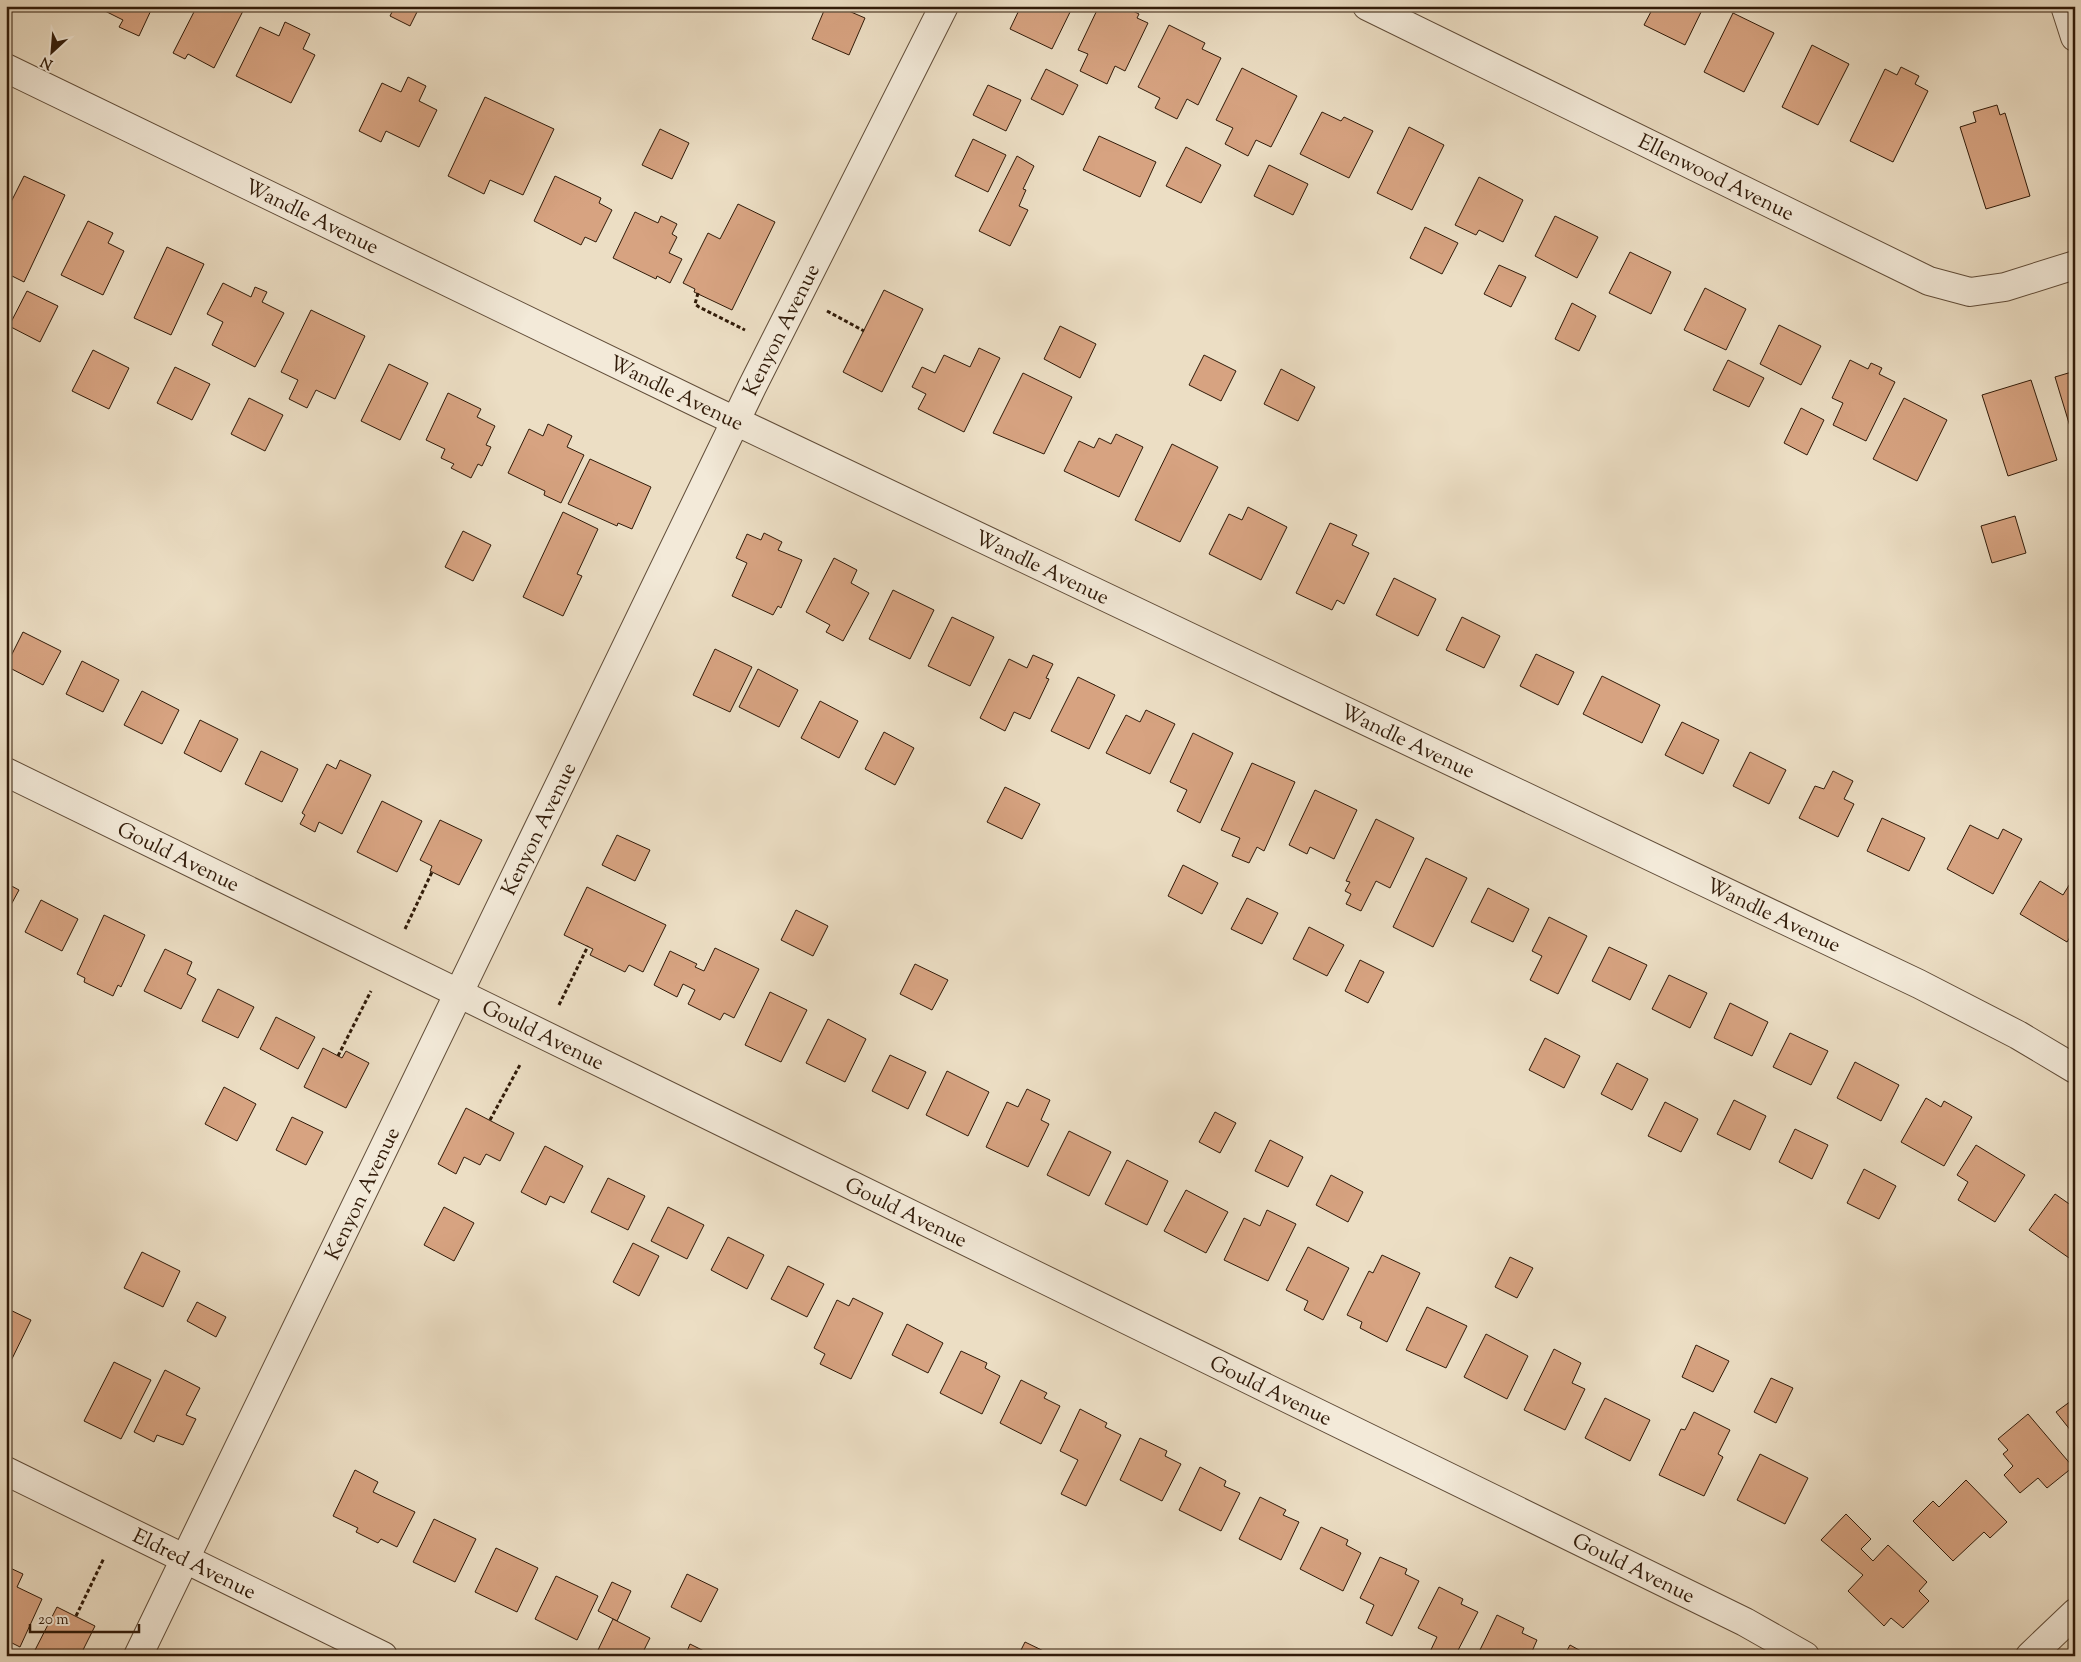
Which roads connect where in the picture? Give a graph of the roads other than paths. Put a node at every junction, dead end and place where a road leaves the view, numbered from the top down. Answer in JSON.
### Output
{"nodes":[{"id":1,"x":944,"y":6,"type":"edge"},
{"id":2,"x":1367,"y":6,"type":"edge"},
{"id":3,"x":2065,"y":6,"type":"edge"},
{"id":4,"x":2075,"y":37,"type":"edge"},
{"id":5,"x":6,"y":68,"type":"edge"},
{"id":6,"x":2075,"y":265,"type":"edge"},
{"id":7,"x":736,"y":422,"type":"junction"},
{"id":8,"x":6,"y":772,"type":"edge"},
{"id":9,"x":459,"y":995,"type":"junction"},
{"id":10,"x":2075,"y":1069,"type":"edge"},
{"id":11,"x":6,"y":1471,"type":"edge"},
{"id":12,"x":186,"y":1558,"type":"junction"},
{"id":13,"x":2075,"y":1613,"type":"edge"},
{"id":14,"x":138,"y":1656,"type":"edge"},
{"id":15,"x":383,"y":1656,"type":"edge"},
{"id":16,"x":1805,"y":1656,"type":"edge"},
{"id":17,"x":2030,"y":1656,"type":"edge"}],
"edges":[{"from":1,"to":7,"type":"street","name":"Kenyon Avenue"},
{"from":2,"to":6,"type":"street","name":"Ellenwood Avenue"},
{"from":3,"to":4,"type":"street"},
{"from":5,"to":7,"type":"street","name":"Wandle Avenue"},
{"from":7,"to":9,"type":"street","name":"Kenyon Avenue"},
{"from":7,"to":10,"type":"street","name":"Wandle Avenue"},
{"from":8,"to":9,"type":"street","name":"Gould Avenue"},
{"from":9,"to":12,"type":"street","name":"Kenyon Avenue"},
{"from":9,"to":16,"type":"street","name":"Gould Avenue"},
{"from":11,"to":12,"type":"street","name":"Eldred Avenue"},
{"from":12,"to":14,"type":"street","name":"Kenyon Avenue"},
{"from":12,"to":15,"type":"street","name":"Eldred Avenue"},
{"from":13,"to":17,"type":"street"}]}
